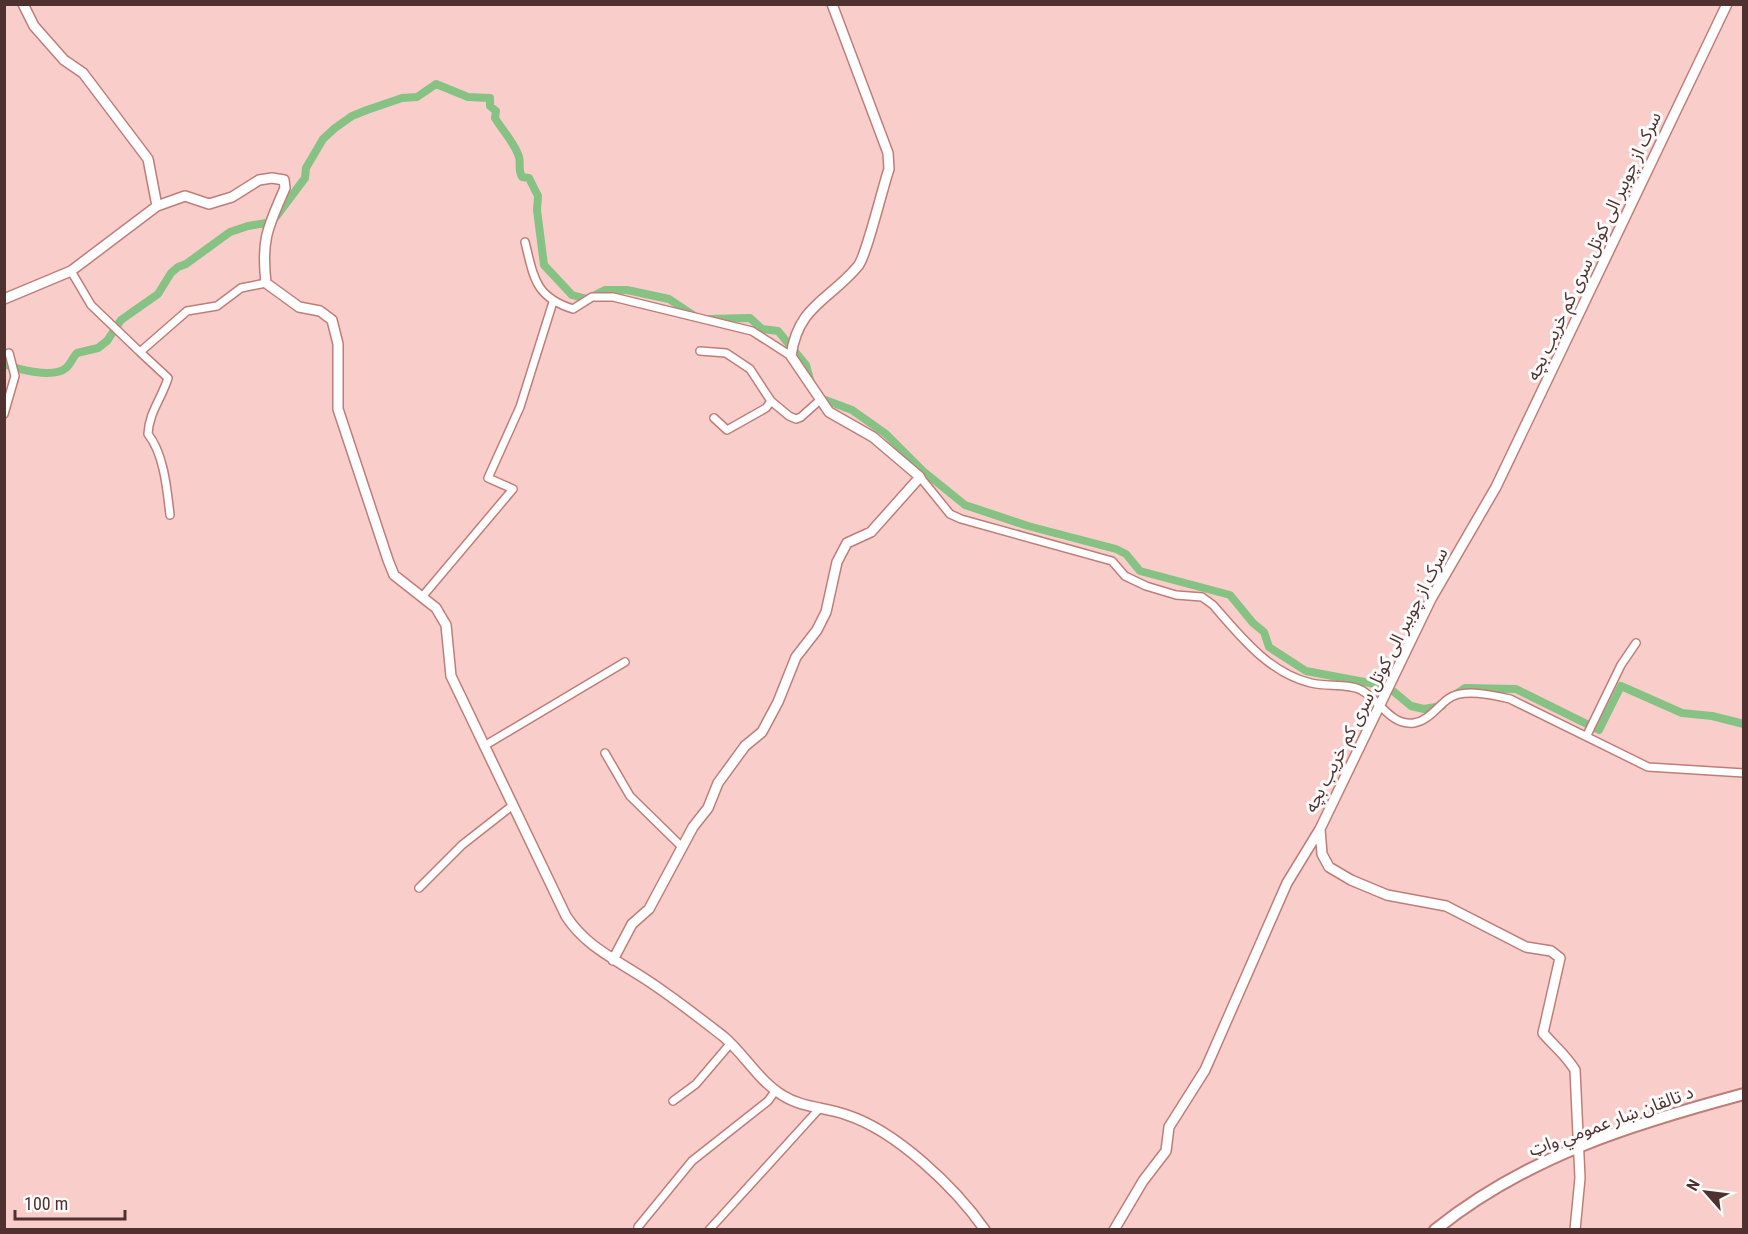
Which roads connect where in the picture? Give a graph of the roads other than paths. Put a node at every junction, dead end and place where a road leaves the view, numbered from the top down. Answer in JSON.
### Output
{"nodes":[{"id":1,"x":23,"y":4,"type":"edge"},
{"id":2,"x":832,"y":4,"type":"edge"},
{"id":3,"x":1727,"y":4,"type":"edge"},
{"id":4,"x":157,"y":206,"type":"junction"},
{"id":5,"x":525,"y":242,"type":"dead end"},
{"id":6,"x":71,"y":271,"type":"junction"},
{"id":7,"x":266,"y":283,"type":"junction"},
{"id":8,"x":4,"y":299,"type":"edge"},
{"id":9,"x":553,"y":302,"type":"junction"},
{"id":10,"x":700,"y":351,"type":"dead end"},
{"id":11,"x":140,"y":352,"type":"junction"},
{"id":12,"x":9,"y":353,"type":"dead end"},
{"id":13,"x":790,"y":356,"type":"junction"},
{"id":14,"x":820,"y":400,"type":"junction"},
{"id":15,"x":771,"y":401,"type":"junction"},
{"id":16,"x":4,"y":414,"type":"edge"},
{"id":17,"x":714,"y":418,"type":"dead end"},
{"id":18,"x":920,"y":477,"type":"junction"},
{"id":19,"x":170,"y":515,"type":"dead end"},
{"id":20,"x":422,"y":597,"type":"junction"},
{"id":21,"x":1636,"y":643,"type":"dead end"},
{"id":22,"x":625,"y":662,"type":"dead end"},
{"id":23,"x":1379,"y":707,"type":"junction"},
{"id":24,"x":1587,"y":735,"type":"junction"},
{"id":25,"x":484,"y":746,"type":"junction"},
{"id":26,"x":605,"y":753,"type":"dead end"},
{"id":27,"x":1743,"y":773,"type":"edge"},
{"id":28,"x":513,"y":805,"type":"junction"},
{"id":29,"x":1320,"y":829,"type":"junction"},
{"id":30,"x":682,"y":847,"type":"junction"},
{"id":31,"x":418,"y":888,"type":"dead end"},
{"id":32,"x":612,"y":960,"type":"junction"},
{"id":33,"x":730,"y":1044,"type":"junction"},
{"id":34,"x":776,"y":1090,"type":"junction"},
{"id":35,"x":1743,"y":1094,"type":"edge"},
{"id":36,"x":673,"y":1101,"type":"dead end"},
{"id":37,"x":819,"y":1108,"type":"junction"},
{"id":38,"x":1579,"y":1146,"type":"junction"},
{"id":39,"x":638,"y":1227,"type":"dead end"},
{"id":40,"x":709,"y":1230,"type":"edge"},
{"id":41,"x":985,"y":1230,"type":"edge"},
{"id":42,"x":1114,"y":1230,"type":"edge"},
{"id":43,"x":1435,"y":1230,"type":"edge"},
{"id":44,"x":1575,"y":1230,"type":"edge"}],
"edges":[{"from":1,"to":4,"type":"street"},
{"from":2,"to":13,"type":"street"},
{"from":3,"to":23,"type":"street","name":"سرک از چوببر الی کوتل سری کم خریب بچه"},
{"from":4,"to":6,"type":"street"},
{"from":4,"to":7,"type":"street"},
{"from":5,"to":9,"type":"street"},
{"from":6,"to":8,"type":"street"},
{"from":6,"to":11,"type":"street"},
{"from":7,"to":11,"type":"street"},
{"from":7,"to":20,"type":"street"},
{"from":9,"to":13,"type":"street"},
{"from":9,"to":20,"type":"street"},
{"from":10,"to":15,"type":"street"},
{"from":11,"to":19,"type":"street"},
{"from":12,"to":16,"type":"street"},
{"from":13,"to":14,"type":"street"},
{"from":14,"to":15,"type":"street"},
{"from":14,"to":18,"type":"street"},
{"from":15,"to":17,"type":"street"},
{"from":18,"to":23,"type":"street"},
{"from":18,"to":30,"type":"street"},
{"from":20,"to":25,"type":"street"},
{"from":21,"to":24,"type":"street"},
{"from":22,"to":25,"type":"street"},
{"from":23,"to":24,"type":"street"},
{"from":23,"to":29,"type":"street","name":"سرک از چوببر الی کوتل سری کم خریب بچه"},
{"from":24,"to":27,"type":"street"},
{"from":25,"to":28,"type":"street"},
{"from":26,"to":30,"type":"street"},
{"from":28,"to":31,"type":"street"},
{"from":28,"to":32,"type":"street"},
{"from":29,"to":38,"type":"street","name":"سرک از چوببر الی کوتل سری کم خریب بچه"},
{"from":29,"to":42,"type":"street"},
{"from":30,"to":32,"type":"street"},
{"from":32,"to":33,"type":"street"},
{"from":33,"to":34,"type":"street"},
{"from":33,"to":36,"type":"street"},
{"from":34,"to":37,"type":"street"},
{"from":34,"to":39,"type":"street"},
{"from":35,"to":38,"type":"main road","name":"د تالقان ښار عمومي واټ"},
{"from":37,"to":40,"type":"street"},
{"from":37,"to":41,"type":"street"},
{"from":38,"to":43,"type":"main road","name":"د تالقان ښار عمومي واټ"},
{"from":38,"to":44,"type":"street"}]}
